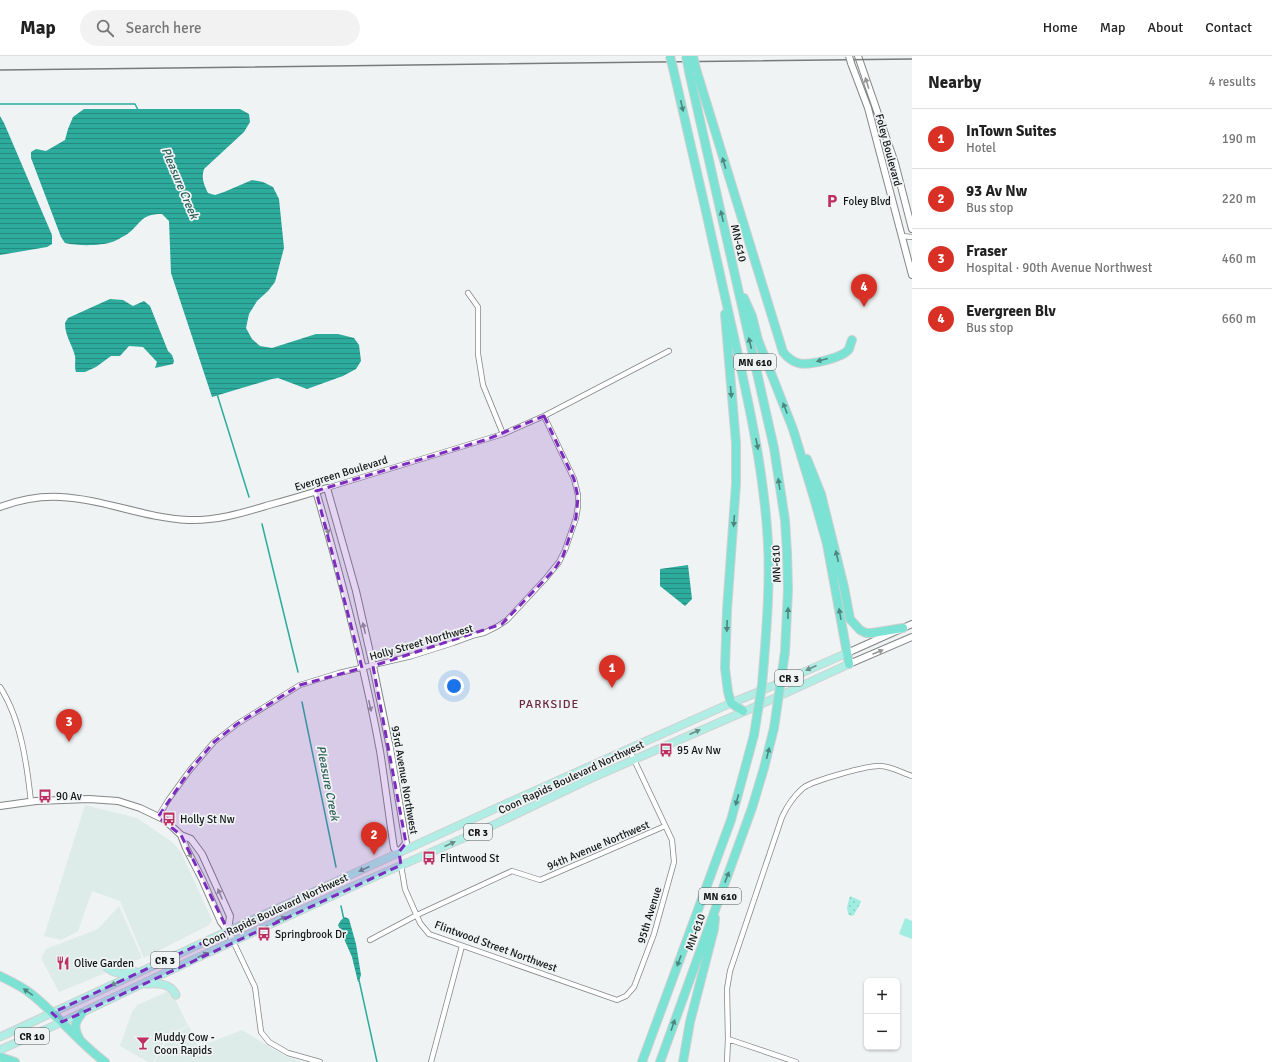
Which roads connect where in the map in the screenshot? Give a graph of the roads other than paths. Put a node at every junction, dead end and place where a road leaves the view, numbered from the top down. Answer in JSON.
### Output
{"nodes":[{"id":1,"x":670,"y":56,"type":"edge"},
{"id":2,"x":686,"y":56,"type":"edge"},
{"id":3,"x":693,"y":56,"type":"edge"},
{"id":4,"x":849,"y":56,"type":"edge"},
{"id":5,"x":858,"y":56,"type":"edge"},
{"id":6,"x":912,"y":229,"type":"edge"},
{"id":7,"x":902,"y":236,"type":"junction"},
{"id":8,"x":912,"y":237,"type":"edge"},
{"id":9,"x":912,"y":275,"type":"edge"},
{"id":10,"x":736,"y":279,"type":"junction"},
{"id":11,"x":722,"y":283,"type":"junction"},
{"id":12,"x":468,"y":293,"type":"dead end"},
{"id":13,"x":852,"y":340,"type":"dead end"},
{"id":14,"x":669,"y":351,"type":"dead end"},
{"id":15,"x":544,"y":416,"type":"junction"},
{"id":16,"x":793,"y":429,"type":"junction"},
{"id":17,"x":503,"y":434,"type":"junction"},
{"id":18,"x":327,"y":488,"type":"junction"},
{"id":19,"x":316,"y":491,"type":"junction"},
{"id":20,"x":0,"y":507,"type":"edge"},
{"id":21,"x":912,"y":624,"type":"edge"},
{"id":22,"x":903,"y":628,"type":"junction"},
{"id":23,"x":912,"y":637,"type":"edge"},
{"id":24,"x":847,"y":653,"type":"junction"},
{"id":25,"x":849,"y":664,"type":"junction"},
{"id":26,"x":373,"y":666,"type":"junction"},
{"id":27,"x":362,"y":668,"type":"junction"},
{"id":28,"x":0,"y":688,"type":"edge"},
{"id":29,"x":731,"y":703,"type":"junction"},
{"id":30,"x":743,"y":711,"type":"junction"},
{"id":31,"x":629,"y":750,"type":"junction"},
{"id":32,"x":634,"y":760,"type":"junction"},
{"id":33,"x":912,"y":776,"type":"edge"},
{"id":34,"x":31,"y":802,"type":"junction"},
{"id":35,"x":0,"y":806,"type":"edge"},
{"id":36,"x":158,"y":817,"type":"junction"},
{"id":37,"x":665,"y":826,"type":"junction"},
{"id":38,"x":181,"y":834,"type":"junction"},
{"id":39,"x":400,"y":852,"type":"junction"},
{"id":40,"x":401,"y":865,"type":"junction"},
{"id":41,"x":717,"y":904,"type":"junction"},
{"id":42,"x":417,"y":915,"type":"junction"},
{"id":43,"x":228,"y":931,"type":"junction"},
{"id":44,"x":370,"y":940,"type":"dead end"},
{"id":45,"x":233,"y":941,"type":"junction"},
{"id":46,"x":462,"y":946,"type":"junction"},
{"id":47,"x":161,"y":962,"type":"junction"},
{"id":48,"x":106,"y":966,"type":"dead end"},
{"id":49,"x":0,"y":976,"type":"edge"},
{"id":50,"x":136,"y":987,"type":"junction"},
{"id":51,"x":176,"y":995,"type":"dead end"},
{"id":52,"x":617,"y":1000,"type":"joint"},
{"id":53,"x":52,"y":1013,"type":"junction"},
{"id":54,"x":82,"y":1013,"type":"junction"},
{"id":55,"x":62,"y":1022,"type":"junction"},
{"id":56,"x":0,"y":1037,"type":"edge"},
{"id":57,"x":728,"y":1039,"type":"junction"},
{"id":58,"x":83,"y":1044,"type":"junction"},
{"id":59,"x":0,"y":1050,"type":"edge"},
{"id":60,"x":0,"y":1057,"type":"edge"},
{"id":61,"x":15,"y":1062,"type":"edge"},
{"id":62,"x":105,"y":1062,"type":"edge"},
{"id":63,"x":320,"y":1062,"type":"edge"},
{"id":64,"x":431,"y":1062,"type":"edge"},
{"id":65,"x":642,"y":1062,"type":"edge"},
{"id":66,"x":660,"y":1062,"type":"edge"},
{"id":67,"x":684,"y":1062,"type":"edge"},
{"id":68,"x":727,"y":1062,"type":"edge"},
{"id":69,"x":796,"y":1062,"type":"edge"}],
"edges":[{"from":1,"to":11,"type":"highway","name":"MN-610","number":"MN 610","one_way":true,"bridge":true},
{"from":10,"to":2,"type":"highway","name":"MN-610","number":"MN 610","one_way":true,"bridge":true},
{"from":13,"to":3,"type":"highway","one_way":true,"bridge":true},
{"from":4,"to":7,"type":"street","name":"Foley Boulevard","bridge":true},
{"from":6,"to":5,"type":"street","name":"Foley Boulevard","one_way":true},
{"from":7,"to":8,"type":"street"},
{"from":7,"to":9,"type":"street","name":"Foley Boulevard"},
{"from":16,"to":10,"type":"highway","one_way":true},
{"from":41,"to":10,"type":"highway","name":"MN-610","number":"MN 610","one_way":true,"bridge":true},
{"from":11,"to":29,"type":"highway","one_way":true},
{"from":11,"to":65,"type":"highway","name":"MN-610","number":"MN 610","one_way":true,"bridge":true},
{"from":12,"to":17,"type":"street"},
{"from":14,"to":15,"type":"street","name":"Evergreen Boulevard"},
{"from":15,"to":17,"type":"street","name":"Evergreen Boulevard"},
{"from":15,"to":26,"type":"street","name":"Holly Street Northwest"},
{"from":22,"to":16,"type":"highway","one_way":true},
{"from":24,"to":16,"type":"highway","one_way":true},
{"from":17,"to":18,"type":"street","name":"Evergreen Boulevard"},
{"from":18,"to":19,"type":"street","name":"Evergreen Boulevard"},
{"from":26,"to":18,"type":"street","name":"93rd Avenue Northwest","one_way":true},
{"from":19,"to":20,"type":"street","name":"Evergreen Boulevard"},
{"from":19,"to":27,"type":"street","name":"93rd Avenue Northwest","one_way":true},
{"from":21,"to":22,"type":"street","name":"Coon Rapids Boulevard Northwest","number":"CR 3"},
{"from":22,"to":24,"type":"street","name":"Coon Rapids Boulevard Northwest","number":"CR 3"},
{"from":25,"to":23,"type":"street","name":"Coon Rapids Boulevard Northwest","number":"CR 3","one_way":true},
{"from":24,"to":25,"type":"highway"},
{"from":24,"to":29,"type":"main road","name":"Coon Rapids Boulevard Northwest","number":"CR 3","one_way":true},
{"from":25,"to":30,"type":"main road","name":"Coon Rapids Boulevard Northwest","number":"CR 3"},
{"from":26,"to":27,"type":"street","name":"Holly Street Northwest"},
{"from":26,"to":39,"type":"street","name":"93rd Avenue Northwest"},
{"from":27,"to":36,"type":"street","name":"Holly Street Northwest"},
{"from":27,"to":39,"type":"street","name":"93rd Avenue Northwest","one_way":true},
{"from":28,"to":34,"type":"street"},
{"from":29,"to":30,"type":"highway"},
{"from":29,"to":31,"type":"main road","name":"Coon Rapids Boulevard Northwest","number":"CR 3"},
{"from":32,"to":30,"type":"main road","name":"Coon Rapids Boulevard Northwest","number":"CR 3","one_way":true},
{"from":31,"to":32,"type":"street","name":"94th Avenue Northwest"},
{"from":31,"to":39,"type":"main road","name":"Coon Rapids Boulevard Northwest","number":"CR 3"},
{"from":32,"to":37,"type":"street","name":"94th Avenue Northwest"},
{"from":40,"to":32,"type":"main road","name":"Coon Rapids Boulevard Northwest","number":"CR 3","one_way":true},
{"from":33,"to":57,"type":"street"},
{"from":34,"to":35,"type":"street"},
{"from":34,"to":36,"type":"street"},
{"from":36,"to":38,"type":"street"},
{"from":37,"to":42,"type":"street","name":"94th Avenue Northwest"},
{"from":37,"to":52,"type":"street","name":"95th Avenue"},
{"from":38,"to":43,"type":"street","one_way":true},
{"from":43,"to":38,"type":"street","one_way":true},
{"from":39,"to":40,"type":"street","name":"Flintwood Street Northwest"},
{"from":39,"to":43,"type":"main road","name":"Coon Rapids Boulevard Northwest","number":"CR 3","one_way":true},
{"from":40,"to":42,"type":"street","name":"Flintwood Street Northwest"},
{"from":45,"to":40,"type":"main road","name":"Coon Rapids Boulevard Northwest","number":"CR 3","one_way":true},
{"from":66,"to":41,"type":"highway","name":"MN-610","number":"MN 610","one_way":true},
{"from":41,"to":67,"type":"highway"},
{"from":42,"to":44,"type":"street","name":"94th Avenue Northwest"},
{"from":42,"to":46,"type":"street","name":"Flintwood Street Northwest"},
{"from":43,"to":45,"type":"street"},
{"from":43,"to":47,"type":"main road","name":"Coon Rapids Boulevard Northwest","number":"CR 3"},
{"from":50,"to":45,"type":"main road","name":"Coon Rapids Boulevard Northwest","number":"CR 3","one_way":true},
{"from":45,"to":63,"type":"street"},
{"from":46,"to":52,"type":"street","name":"Flintwood Street Northwest"},
{"from":46,"to":64,"type":"street"},
{"from":47,"to":48,"type":"main road"},
{"from":47,"to":53,"type":"main road","name":"Coon Rapids Boulevard Northwest","number":"CR 3","one_way":true},
{"from":53,"to":49,"type":"highway","one_way":true},
{"from":50,"to":51,"type":"main road"},
{"from":50,"to":54,"type":"main road","name":"Coon Rapids Boulevard Northwest","number":"CR 3"},
{"from":53,"to":55,"type":"highway"},
{"from":53,"to":56,"type":"main road","name":"Coon Rapids Boulevard Northwest","number":"CR 10"},
{"from":54,"to":55,"type":"main road","name":"Coon Rapids Boulevard Northwest","number":"CR 3"},
{"from":54,"to":58,"type":"highway"},
{"from":55,"to":58,"type":"highway"},
{"from":55,"to":59,"type":"main road","name":"Coon Rapids Boulevard Northwest","number":"CR 10"},
{"from":57,"to":68,"type":"street"},
{"from":57,"to":69,"type":"street"},
{"from":58,"to":62,"type":"highway"},
{"from":60,"to":61,"type":"highway"}]}
